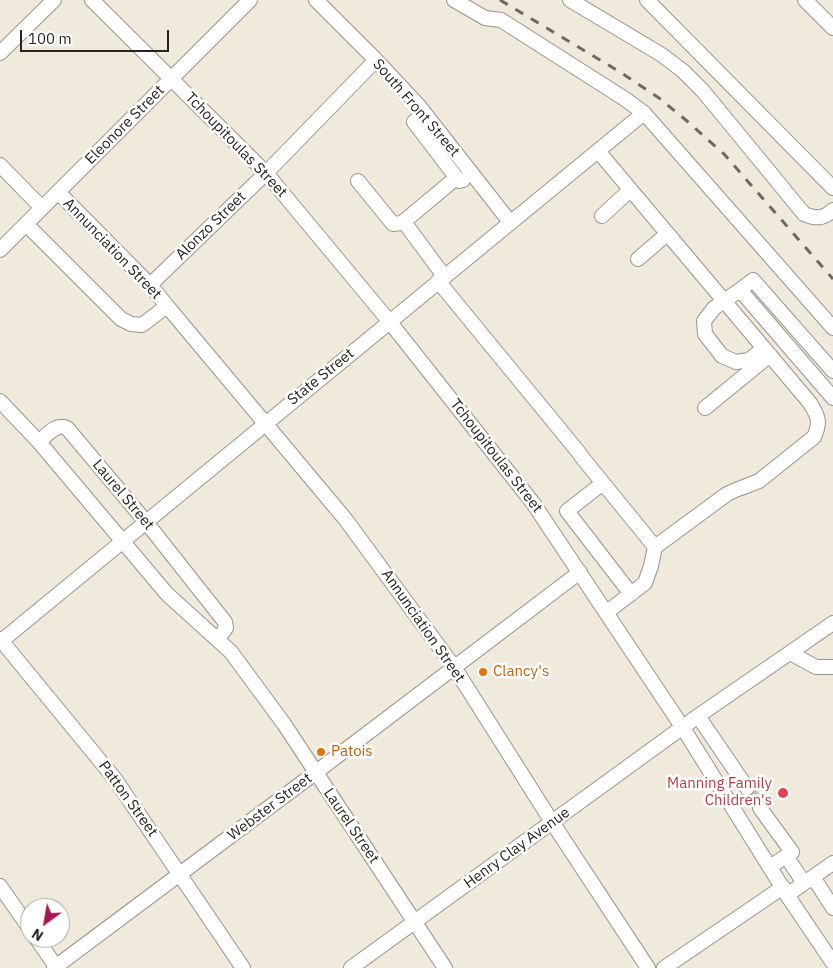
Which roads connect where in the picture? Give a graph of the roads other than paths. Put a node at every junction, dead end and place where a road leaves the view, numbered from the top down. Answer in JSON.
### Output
{"nodes":[{"id":1,"x":54,"y":0,"type":"edge"},
{"id":2,"x":92,"y":0,"type":"edge"},
{"id":3,"x":250,"y":0,"type":"edge"},
{"id":4,"x":316,"y":0,"type":"edge"},
{"id":5,"x":454,"y":0,"type":"edge"},
{"id":6,"x":570,"y":0,"type":"edge"},
{"id":7,"x":647,"y":0,"type":"edge"},
{"id":8,"x":805,"y":0,"type":"edge"},
{"id":9,"x":833,"y":28,"type":"edge"},
{"id":10,"x":0,"y":53,"type":"edge"},
{"id":11,"x":376,"y":60,"type":"junction"},
{"id":12,"x":171,"y":78,"type":"junction"},
{"id":13,"x":644,"y":113,"type":"junction"},
{"id":14,"x":438,"y":141,"type":"junction"},
{"id":15,"x":598,"y":151,"type":"junction"},
{"id":16,"x":462,"y":162,"type":"junction"},
{"id":17,"x":0,"y":165,"type":"edge"},
{"id":18,"x":266,"y":173,"type":"junction"},
{"id":19,"x":454,"y":174,"type":"junction"},
{"id":20,"x":473,"y":176,"type":"junction"},
{"id":21,"x":358,"y":181,"type":"dead end"},
{"id":22,"x":833,"y":188,"type":"edge"},
{"id":23,"x":630,"y":190,"type":"junction"},
{"id":24,"x":58,"y":192,"type":"junction"},
{"id":25,"x":42,"y":208,"type":"junction"},
{"id":26,"x":833,"y":210,"type":"edge"},
{"id":27,"x":602,"y":216,"type":"dead end"},
{"id":28,"x":404,"y":222,"type":"junction"},
{"id":29,"x":510,"y":222,"type":"junction"},
{"id":30,"x":26,"y":224,"type":"junction"},
{"id":31,"x":667,"y":234,"type":"junction"},
{"id":32,"x":0,"y":250,"type":"edge"},
{"id":33,"x":638,"y":260,"type":"dead end"},
{"id":34,"x":441,"y":278,"type":"junction"},
{"id":35,"x":150,"y":285,"type":"junction"},
{"id":36,"x":740,"y":290,"type":"junction"},
{"id":37,"x":723,"y":301,"type":"junction"},
{"id":38,"x":167,"y":306,"type":"junction"},
{"id":39,"x":389,"y":321,"type":"junction"},
{"id":40,"x":833,"y":328,"type":"edge"},
{"id":41,"x":767,"y":352,"type":"junction"},
{"id":42,"x":833,"y":371,"type":"edge"},
{"id":43,"x":820,"y":383,"type":"junction"},
{"id":44,"x":804,"y":396,"type":"junction"},
{"id":45,"x":833,"y":398,"type":"edge"},
{"id":46,"x":0,"y":402,"type":"edge"},
{"id":47,"x":705,"y":408,"type":"dead end"},
{"id":48,"x":266,"y":423,"type":"junction"},
{"id":49,"x":39,"y":442,"type":"junction"},
{"id":50,"x":603,"y":483,"type":"junction"},
{"id":51,"x":146,"y":522,"type":"junction"},
{"id":52,"x":122,"y":542,"type":"junction"},
{"id":53,"x":655,"y":546,"type":"junction"},
{"id":54,"x":580,"y":572,"type":"junction"},
{"id":55,"x":631,"y":594,"type":"junction"},
{"id":56,"x":607,"y":612,"type":"junction"},
{"id":57,"x":833,"y":623,"type":"edge"},
{"id":58,"x":218,"y":639,"type":"junction"},
{"id":59,"x":0,"y":641,"type":"edge"},
{"id":60,"x":790,"y":653,"type":"junction"},
{"id":61,"x":454,"y":667,"type":"junction"},
{"id":62,"x":832,"y":667,"type":"edge"},
{"id":63,"x":698,"y":716,"type":"junction"},
{"id":64,"x":683,"y":728,"type":"junction"},
{"id":65,"x":316,"y":773,"type":"junction"},
{"id":66,"x":747,"y":788,"type":"tunnel mouth"},
{"id":67,"x":760,"y":808,"type":"tunnel mouth"},
{"id":68,"x":552,"y":822,"type":"junction"},
{"id":69,"x":786,"y":856,"type":"junction"},
{"id":70,"x":833,"y":863,"type":"edge"},
{"id":71,"x":770,"y":867,"type":"junction"},
{"id":72,"x":180,"y":875,"type":"junction"},
{"id":73,"x":809,"y":880,"type":"junction"},
{"id":74,"x":0,"y":886,"type":"edge"},
{"id":75,"x":785,"y":891,"type":"junction"},
{"id":76,"x":833,"y":908,"type":"edge"},
{"id":77,"x":20,"y":915,"type":"edge"},
{"id":78,"x":415,"y":922,"type":"junction"},
{"id":79,"x":43,"y":948,"type":"edge"},
{"id":80,"x":832,"y":961,"type":"edge"},
{"id":81,"x":56,"y":967,"type":"edge"},
{"id":82,"x":243,"y":968,"type":"edge"},
{"id":83,"x":351,"y":968,"type":"edge"},
{"id":84,"x":445,"y":968,"type":"edge"},
{"id":85,"x":648,"y":968,"type":"edge"},
{"id":86,"x":664,"y":968,"type":"edge"}],
"edges":[{"from":1,"to":10,"type":"street"},
{"from":2,"to":12,"type":"street","name":"Tchoupitoulas Street"},
{"from":3,"to":12,"type":"street","name":"Eleonore Street"},
{"from":4,"to":11,"type":"street","name":"South Front Street"},
{"from":5,"to":13,"type":"street"},
{"from":6,"to":26,"type":"street"},
{"from":7,"to":22,"type":"street"},
{"from":8,"to":9,"type":"street"},
{"from":11,"to":14,"type":"street","name":"South Front Street"},
{"from":11,"to":18,"type":"street","name":"Alonzo Street"},
{"from":12,"to":18,"type":"street","name":"Tchoupitoulas Street"},
{"from":12,"to":24,"type":"street","name":"Eleonore Street"},
{"from":13,"to":15,"type":"street","name":"State Street"},
{"from":13,"to":40,"type":"street"},
{"from":14,"to":16,"type":"street","name":"South Front Street"},
{"from":14,"to":19,"type":"street"},
{"from":15,"to":23,"type":"street"},
{"from":15,"to":29,"type":"street","name":"State Street"},
{"from":16,"to":19,"type":"street"},
{"from":16,"to":20,"type":"street","name":"South Front Street"},
{"from":17,"to":25,"type":"street","name":"Annunciation Street"},
{"from":18,"to":35,"type":"street","name":"Alonzo Street"},
{"from":18,"to":39,"type":"street","name":"Tchoupitoulas Street"},
{"from":19,"to":20,"type":"street"},
{"from":19,"to":28,"type":"street"},
{"from":20,"to":29,"type":"street","name":"South Front Street"},
{"from":21,"to":28,"type":"street"},
{"from":23,"to":27,"type":"street"},
{"from":23,"to":31,"type":"street"},
{"from":24,"to":25,"type":"street","name":"Eleonore Street"},
{"from":24,"to":35,"type":"street","name":"Annunciation Street"},
{"from":25,"to":30,"type":"street","name":"Eleonore Street"},
{"from":28,"to":34,"type":"street"},
{"from":29,"to":34,"type":"street","name":"State Street"},
{"from":30,"to":32,"type":"street","name":"Eleonore Street"},
{"from":30,"to":38,"type":"street","name":"Annunciation Street"},
{"from":31,"to":33,"type":"street"},
{"from":31,"to":37,"type":"street"},
{"from":34,"to":39,"type":"street","name":"State Street"},
{"from":34,"to":50,"type":"street"},
{"from":35,"to":38,"type":"street","name":"Annunciation Street"},
{"from":36,"to":37,"type":"street"},
{"from":36,"to":42,"type":"street"},
{"from":36,"to":43,"type":"street"},
{"from":37,"to":41,"type":"street"},
{"from":37,"to":41,"type":"street"},
{"from":38,"to":48,"type":"street","name":"Annunciation Street"},
{"from":39,"to":48,"type":"street","name":"State Street"},
{"from":39,"to":54,"type":"street","name":"Tchoupitoulas Street"},
{"from":41,"to":44,"type":"street"},
{"from":41,"to":47,"type":"street"},
{"from":43,"to":44,"type":"street"},
{"from":43,"to":45,"type":"street"},
{"from":44,"to":53,"type":"street"},
{"from":46,"to":49,"type":"street","name":"Laurel Street"},
{"from":48,"to":51,"type":"street","name":"State Street"},
{"from":48,"to":61,"type":"street","name":"Annunciation Street"},
{"from":49,"to":51,"type":"street","name":"Laurel Street"},
{"from":49,"to":52,"type":"street","name":"Laurel Street"},
{"from":50,"to":53,"type":"street"},
{"from":50,"to":55,"type":"street"},
{"from":51,"to":52,"type":"street","name":"State Street"},
{"from":51,"to":58,"type":"street","name":"Laurel Street"},
{"from":52,"to":58,"type":"street","name":"Laurel Street"},
{"from":52,"to":59,"type":"street","name":"State Street"},
{"from":53,"to":55,"type":"street"},
{"from":54,"to":56,"type":"street","name":"Tchoupitoulas Street"},
{"from":54,"to":61,"type":"street","name":"Webster Street"},
{"from":55,"to":56,"type":"street"},
{"from":56,"to":64,"type":"street","name":"Tchoupitoulas Street"},
{"from":57,"to":60,"type":"street","name":"Henry Clay Avenue"},
{"from":58,"to":65,"type":"street","name":"Laurel Street"},
{"from":59,"to":72,"type":"street","name":"Patton Street"},
{"from":60,"to":62,"type":"street"},
{"from":60,"to":63,"type":"street","name":"Henry Clay Avenue"},
{"from":61,"to":65,"type":"street","name":"Webster Street"},
{"from":61,"to":68,"type":"street","name":"Annunciation Street"},
{"from":63,"to":64,"type":"street","name":"Henry Clay Avenue"},
{"from":63,"to":66,"type":"street"},
{"from":64,"to":68,"type":"street","name":"Henry Clay Avenue"},
{"from":64,"to":71,"type":"street","name":"Tchoupitoulas Street"},
{"from":65,"to":72,"type":"street","name":"Webster Street"},
{"from":65,"to":78,"type":"street","name":"Laurel Street"},
{"from":67,"to":69,"type":"street"},
{"from":68,"to":78,"type":"street","name":"Henry Clay Avenue"},
{"from":68,"to":85,"type":"street","name":"Annunciation Street"},
{"from":69,"to":71,"type":"street"},
{"from":69,"to":73,"type":"street"},
{"from":70,"to":73,"type":"street"},
{"from":71,"to":75,"type":"street","name":"Tchoupitoulas Street"},
{"from":72,"to":81,"type":"street","name":"Webster Street"},
{"from":72,"to":82,"type":"street","name":"Patton Street"},
{"from":73,"to":75,"type":"street"},
{"from":73,"to":76,"type":"street"},
{"from":74,"to":77,"type":"street"},
{"from":75,"to":80,"type":"street","name":"Tchoupitoulas Street"},
{"from":75,"to":86,"type":"street"},
{"from":78,"to":83,"type":"street","name":"Henry Clay Avenue"},
{"from":78,"to":84,"type":"street","name":"Laurel Street"},
{"from":79,"to":81,"type":"street"}]}
